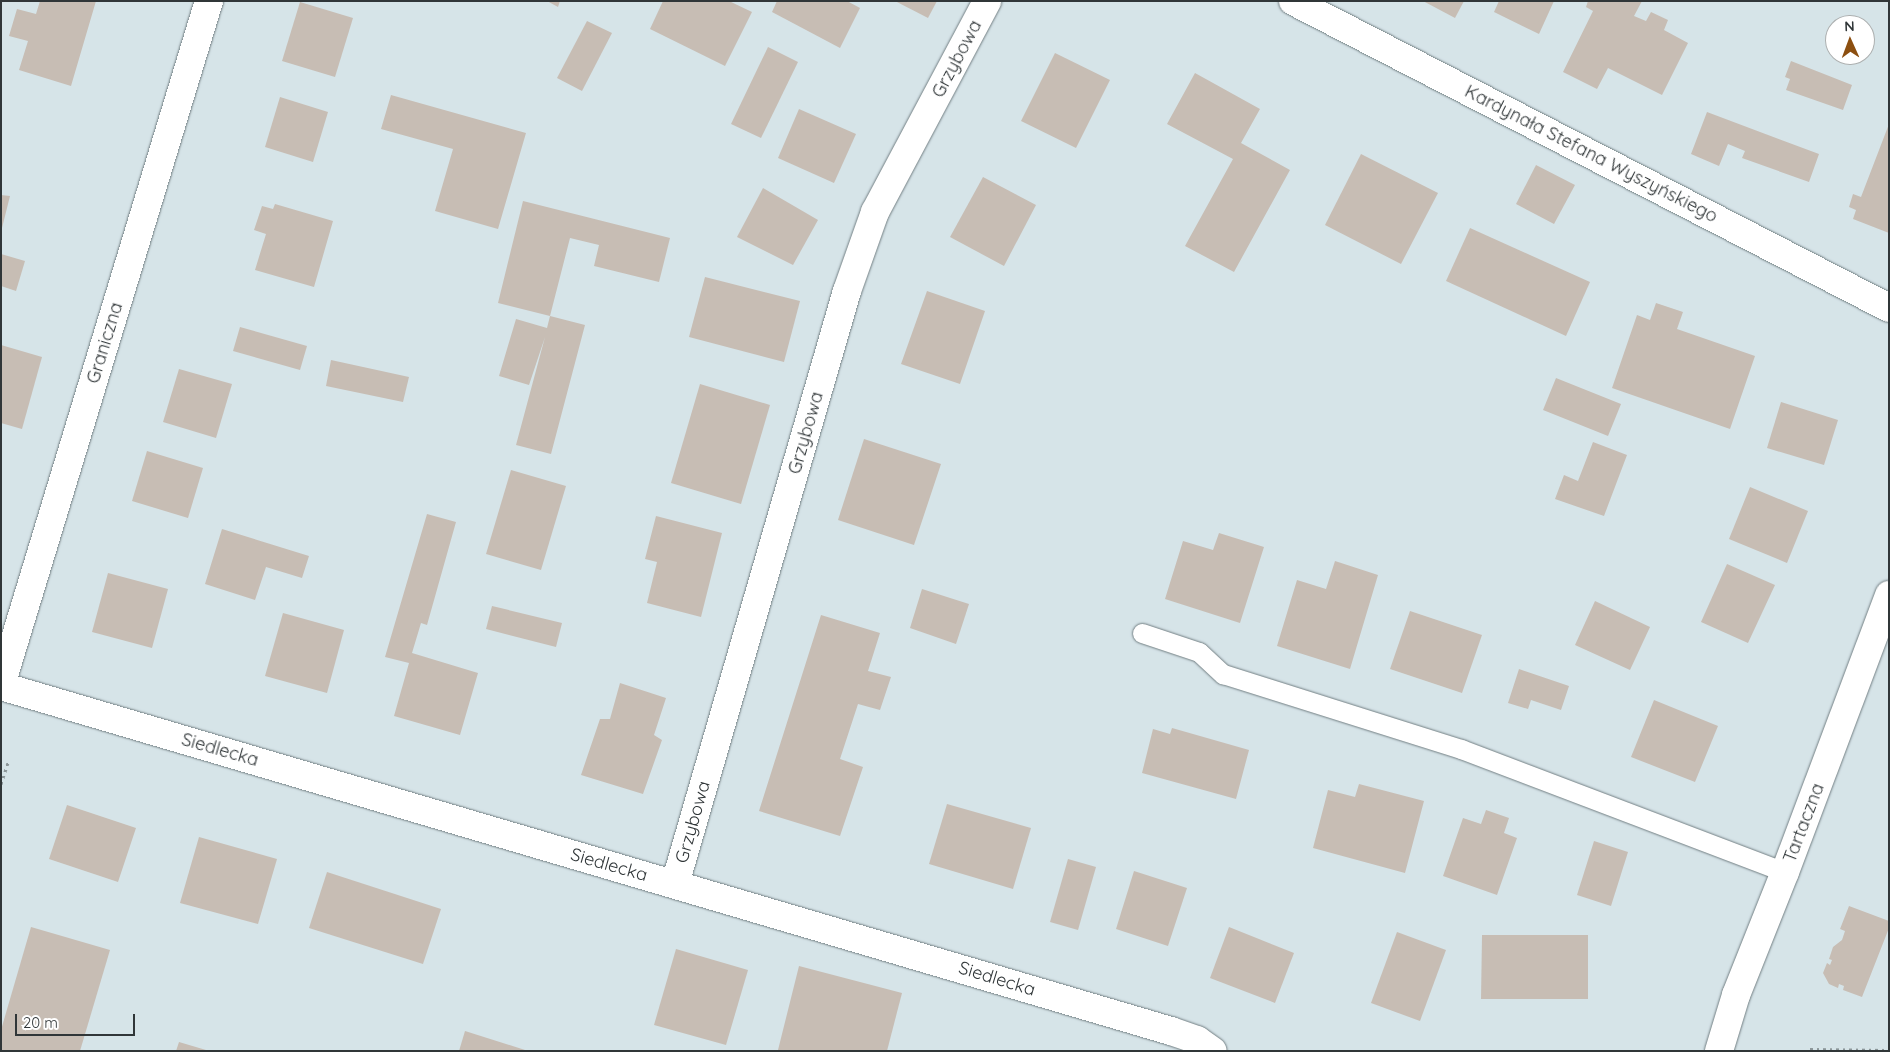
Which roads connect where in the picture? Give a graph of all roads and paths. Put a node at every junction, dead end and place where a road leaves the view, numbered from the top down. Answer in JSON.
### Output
{"nodes":[{"id":1,"x":210,"y":1,"type":"edge"},
{"id":2,"x":987,"y":1,"type":"edge"},
{"id":3,"x":1293,"y":1,"type":"edge"},
{"id":4,"x":1889,"y":308,"type":"edge"},
{"id":5,"x":1889,"y":595,"type":"edge"},
{"id":6,"x":1142,"y":633,"type":"dead end"},
{"id":7,"x":1,"y":686,"type":"edge"},
{"id":8,"x":9,"y":760,"type":"dead end"},
{"id":9,"x":1,"y":784,"type":"edge"},
{"id":10,"x":1785,"y":872,"type":"junction"},
{"id":11,"x":674,"y":884,"type":"junction"},
{"id":12,"x":1810,"y":1049,"type":"dead end"},
{"id":13,"x":1889,"y":1050,"type":"edge"},
{"id":14,"x":1213,"y":1051,"type":"edge"},
{"id":15,"x":1719,"y":1051,"type":"edge"}],
"edges":[{"from":1,"to":7,"type":"street","name":"Graniczna"},
{"from":2,"to":11,"type":"street","name":"Grzybowa"},
{"from":3,"to":4,"type":"street","name":"Kardynała Stefana Wyszyńskiego"},
{"from":5,"to":10,"type":"street","name":"Tartaczna"},
{"from":6,"to":10,"type":"lane"},
{"from":7,"to":11,"type":"street","name":"Siedlecka"},
{"from":8,"to":9,"type":"path"},
{"from":10,"to":15,"type":"street","name":"Tartaczna"},
{"from":11,"to":14,"type":"street","name":"Siedlecka"},
{"from":12,"to":13,"type":"path"}]}
